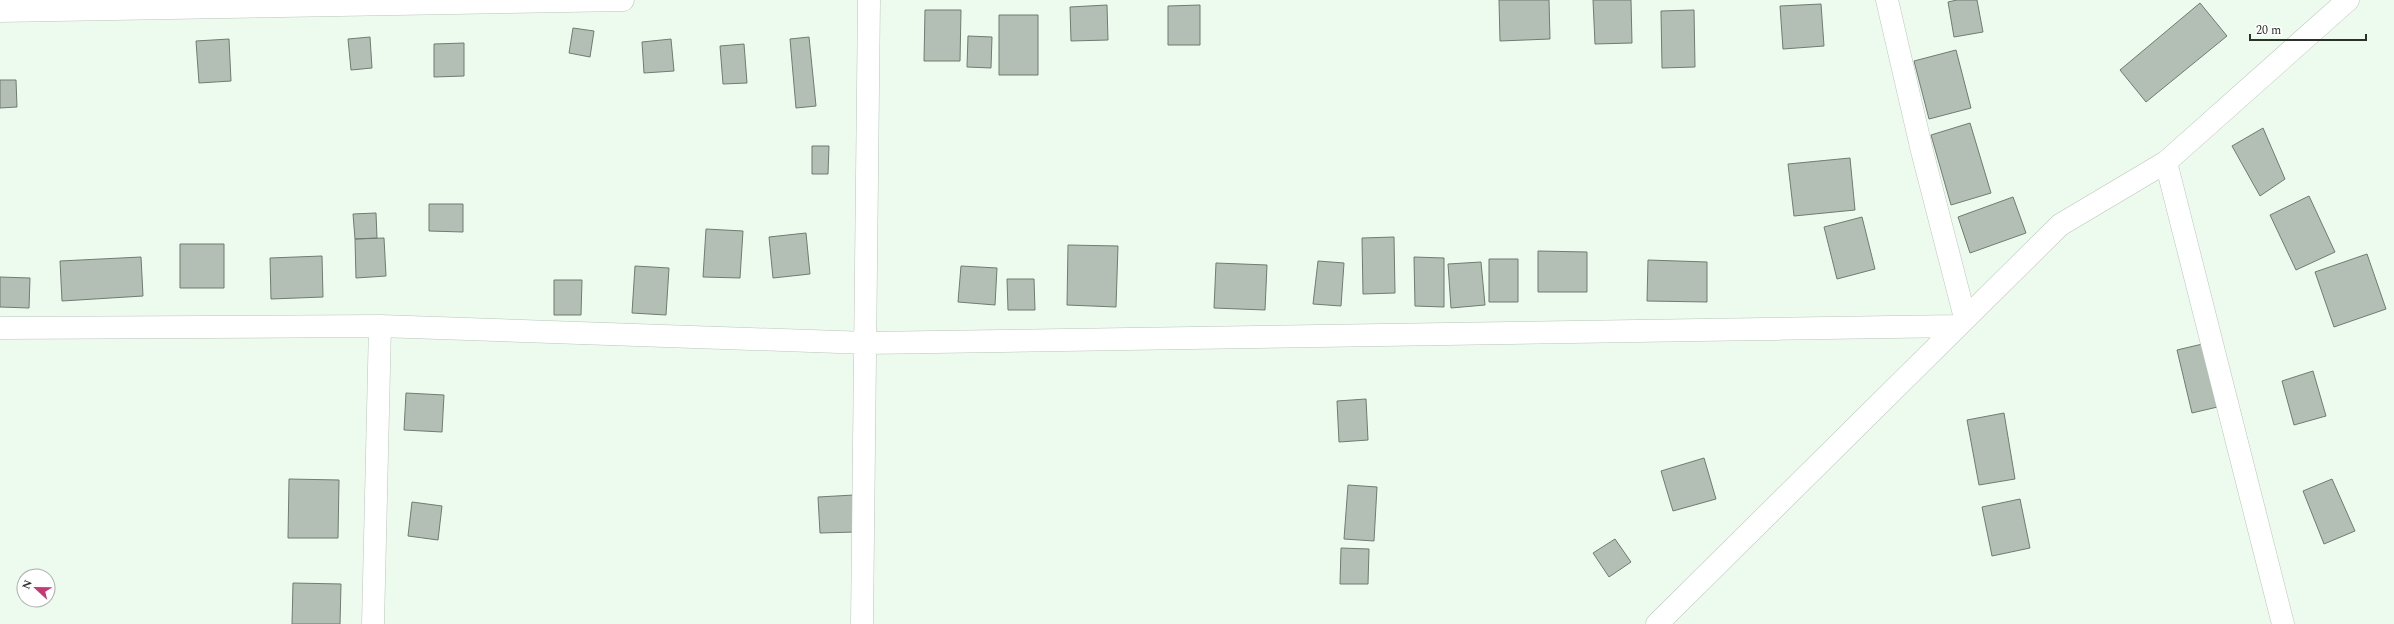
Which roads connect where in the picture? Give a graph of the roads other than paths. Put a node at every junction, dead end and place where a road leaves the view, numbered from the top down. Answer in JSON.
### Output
{"nodes":[{"id":1,"x":623,"y":0,"type":"edge"},
{"id":2,"x":869,"y":0,"type":"edge"},
{"id":3,"x":1887,"y":0,"type":"edge"},
{"id":4,"x":2348,"y":0,"type":"edge"},
{"id":5,"x":0,"y":11,"type":"edge"},
{"id":6,"x":2166,"y":162,"type":"junction"},
{"id":7,"x":1961,"y":322,"type":"junction"},
{"id":8,"x":380,"y":326,"type":"junction"},
{"id":9,"x":0,"y":328,"type":"edge"},
{"id":10,"x":866,"y":343,"type":"junction"},
{"id":11,"x":373,"y":624,"type":"edge"},
{"id":12,"x":862,"y":624,"type":"edge"},
{"id":13,"x":1656,"y":624,"type":"edge"},
{"id":14,"x":2283,"y":624,"type":"edge"}],
"edges":[{"from":1,"to":5,"type":"street"},
{"from":2,"to":10,"type":"street"},
{"from":3,"to":7,"type":"street"},
{"from":4,"to":6,"type":"street"},
{"from":6,"to":7,"type":"street"},
{"from":6,"to":14,"type":"street"},
{"from":7,"to":10,"type":"street"},
{"from":7,"to":13,"type":"street"},
{"from":8,"to":9,"type":"street"},
{"from":8,"to":10,"type":"street"},
{"from":8,"to":11,"type":"street"},
{"from":10,"to":12,"type":"street"}]}
